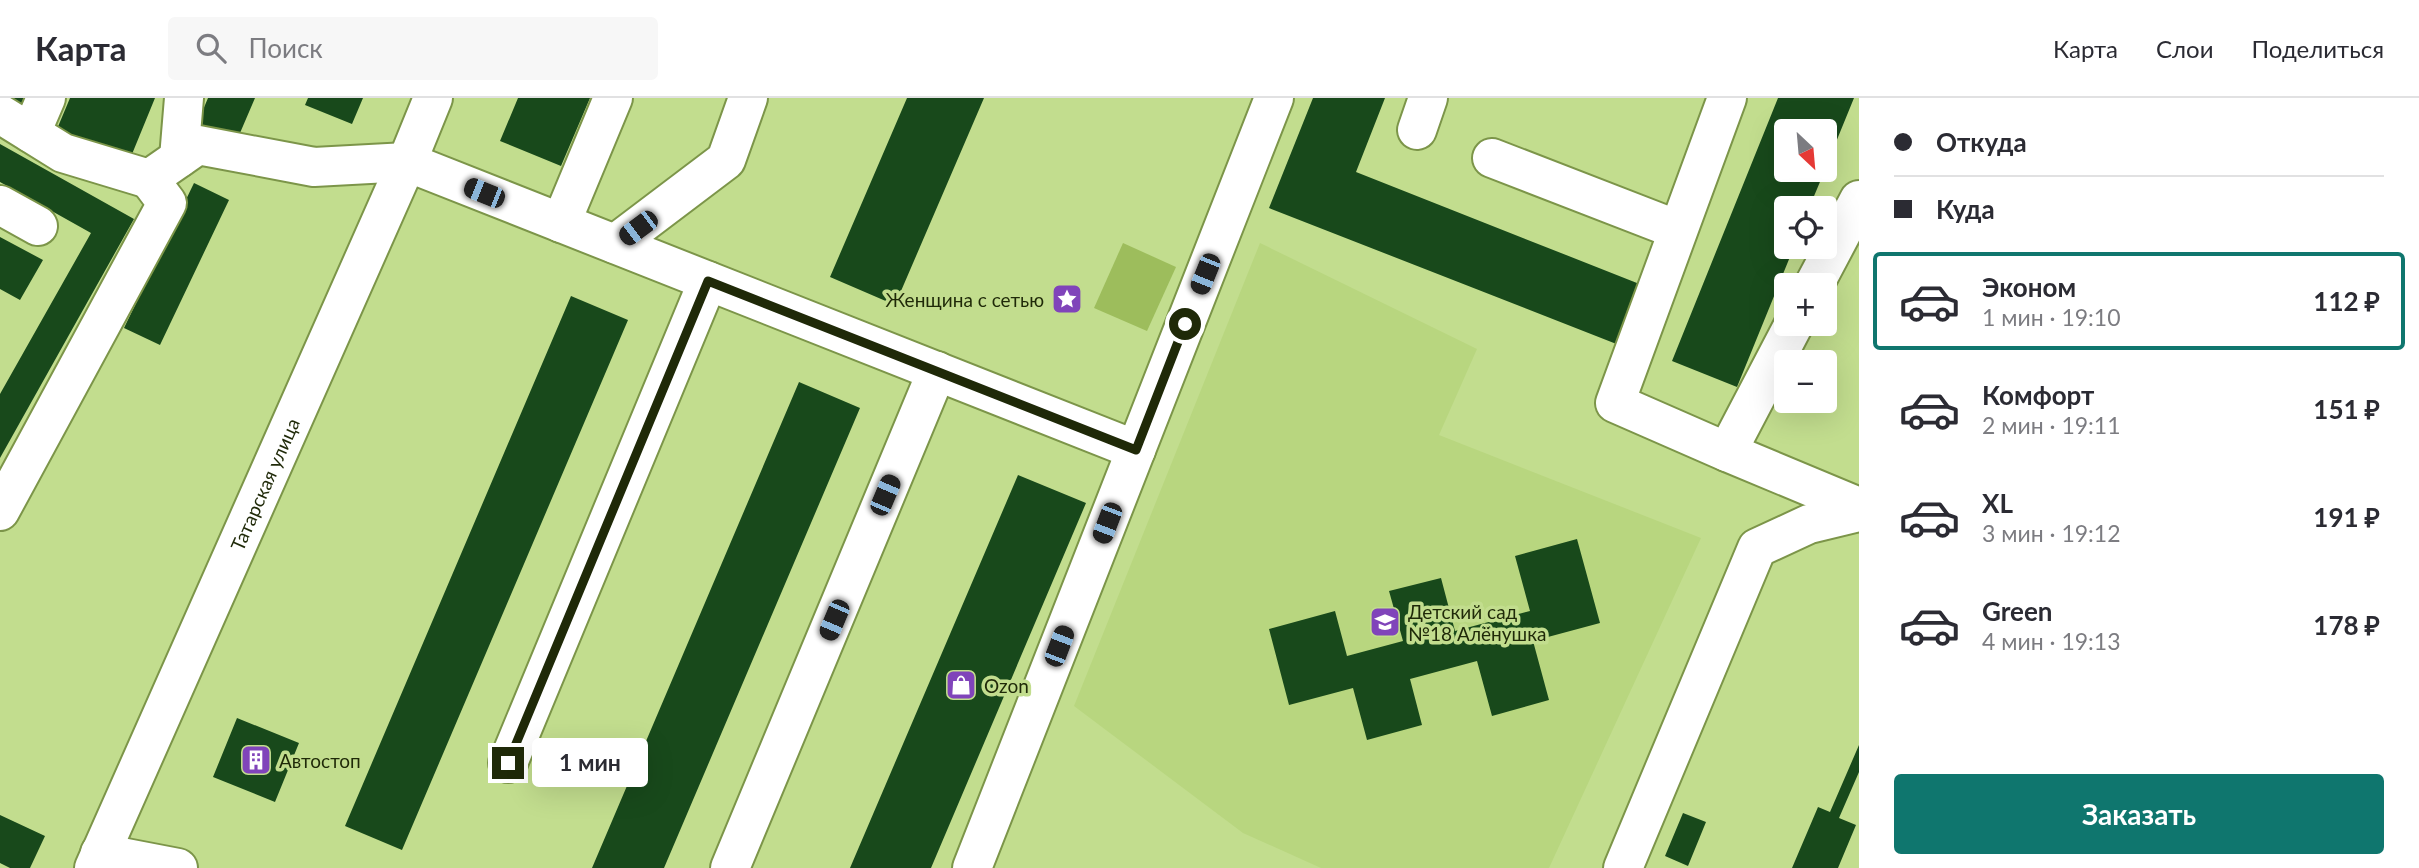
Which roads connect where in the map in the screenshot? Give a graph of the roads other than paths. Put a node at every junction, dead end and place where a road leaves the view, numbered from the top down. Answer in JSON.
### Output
{"nodes":[{"id":1,"x":46,"y":98,"type":"edge"},
{"id":2,"x":184,"y":98,"type":"edge"},
{"id":3,"x":433,"y":98,"type":"edge"},
{"id":4,"x":613,"y":98,"type":"edge"},
{"id":5,"x":748,"y":98,"type":"edge"},
{"id":6,"x":1274,"y":98,"type":"edge"},
{"id":7,"x":1727,"y":98,"type":"edge"},
{"id":8,"x":16,"y":123,"type":"edge"},
{"id":9,"x":1492,"y":158,"type":"dead end"},
{"id":10,"x":407,"y":162,"type":"junction"},
{"id":11,"x":164,"y":168,"type":"junction"},
{"id":12,"x":1859,"y":200,"type":"edge"},
{"id":13,"x":0,"y":205,"type":"edge"},
{"id":14,"x":561,"y":223,"type":"junction"},
{"id":15,"x":38,"y":226,"type":"dead end"},
{"id":16,"x":1678,"y":230,"type":"junction"},
{"id":17,"x":615,"y":244,"type":"junction"},
{"id":18,"x":1820,"y":273,"type":"edge"},
{"id":19,"x":708,"y":281,"type":"junction"},
{"id":20,"x":1788,"y":336,"type":"edge"},
{"id":21,"x":937,"y":371,"type":"junction"},
{"id":22,"x":1136,"y":450,"type":"junction"},
{"id":23,"x":1727,"y":452,"type":"junction"},
{"id":24,"x":1859,"y":509,"type":"edge"},
{"id":25,"x":0,"y":511,"type":"edge"},
{"id":26,"x":508,"y":763,"type":"dead end"},
{"id":27,"x":97,"y":860,"type":"edge"},
{"id":28,"x":178,"y":868,"type":"edge"},
{"id":29,"x":730,"y":868,"type":"edge"},
{"id":30,"x":972,"y":868,"type":"edge"},
{"id":31,"x":1623,"y":868,"type":"edge"}],
"edges":[{"from":1,"to":8,"type":"street"},
{"from":2,"to":11,"type":"street"},
{"from":3,"to":10,"type":"street","name":"Татарская улица"},
{"from":4,"to":14,"type":"street"},
{"from":5,"to":17,"type":"street"},
{"from":6,"to":22,"type":"street"},
{"from":7,"to":16,"type":"street"},
{"from":8,"to":11,"type":"street"},
{"from":9,"to":16,"type":"street"},
{"from":10,"to":11,"type":"street"},
{"from":10,"to":14,"type":"street"},
{"from":10,"to":27,"type":"street","name":"Татарская улица"},
{"from":11,"to":25,"type":"street"},
{"from":12,"to":18,"type":"street"},
{"from":13,"to":15,"type":"street"},
{"from":14,"to":17,"type":"street"},
{"from":16,"to":23,"type":"street"},
{"from":17,"to":19,"type":"street"},
{"from":19,"to":21,"type":"street"},
{"from":19,"to":26,"type":"street"},
{"from":20,"to":23,"type":"street"},
{"from":21,"to":22,"type":"street"},
{"from":21,"to":29,"type":"street"},
{"from":22,"to":30,"type":"street"},
{"from":23,"to":24,"type":"street"},
{"from":24,"to":31,"type":"street"},
{"from":27,"to":28,"type":"street"}]}
